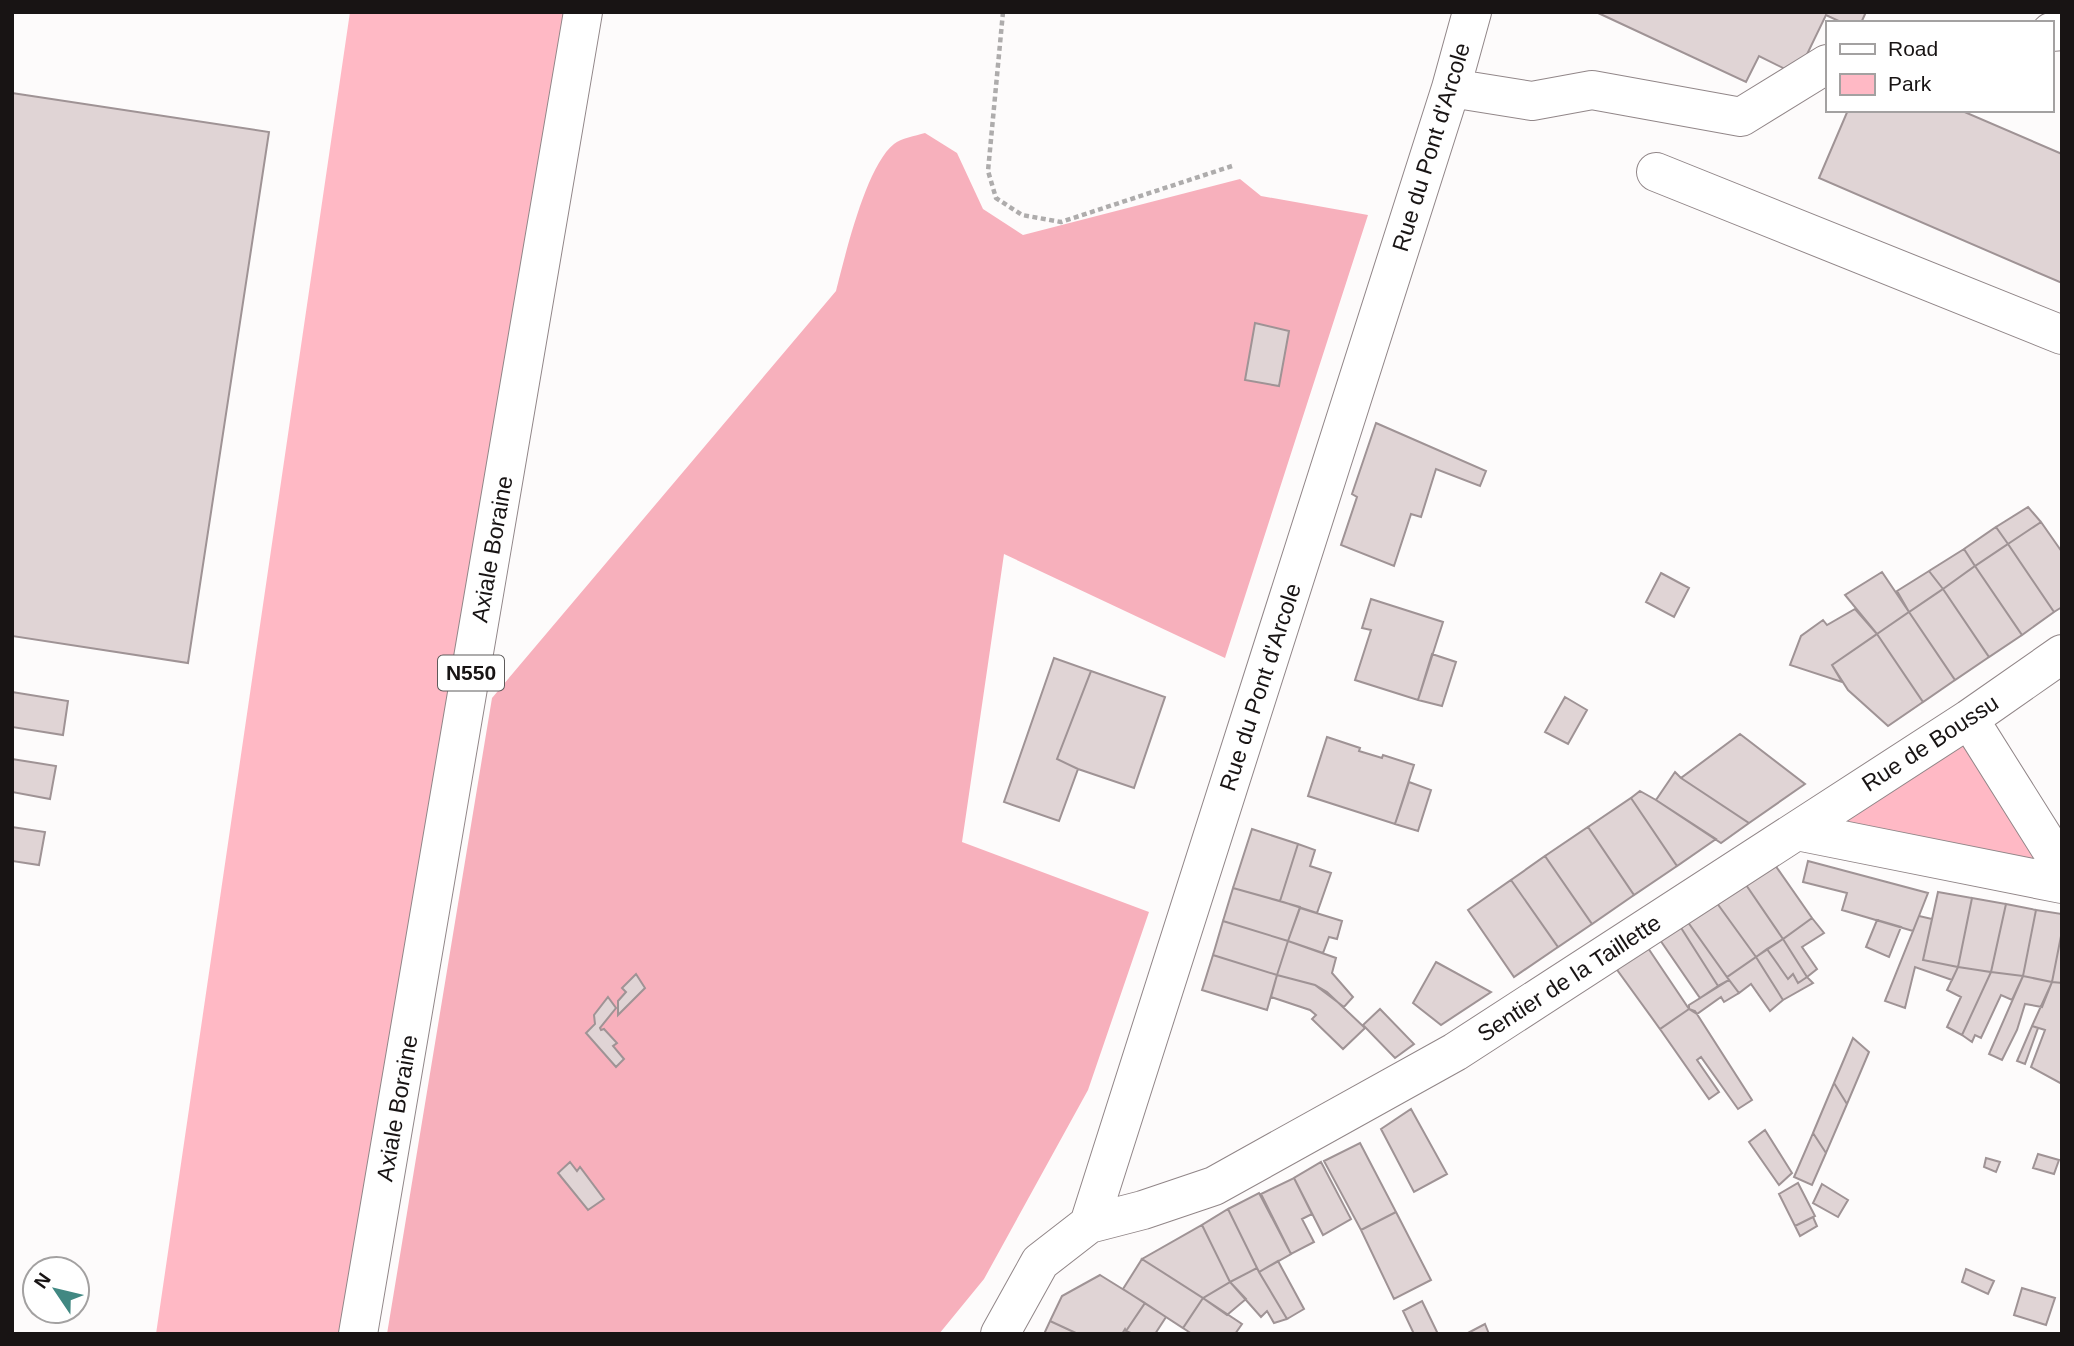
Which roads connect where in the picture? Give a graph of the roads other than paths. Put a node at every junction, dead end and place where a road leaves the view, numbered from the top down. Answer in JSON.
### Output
{"nodes":[{"id":1,"x":583,"y":12,"type":"edge"},
{"id":2,"x":1472,"y":12,"type":"edge"},
{"id":3,"x":1826,"y":65,"type":"edge"},
{"id":4,"x":1451,"y":88,"type":"junction"},
{"id":5,"x":1656,"y":172,"type":"dead end"},
{"id":6,"x":2062,"y":335,"type":"edge"},
{"id":7,"x":2062,"y":654,"type":"edge"},
{"id":8,"x":1969,"y":719,"type":"junction"},
{"id":9,"x":1797,"y":831,"type":"junction"},
{"id":10,"x":2062,"y":867,"type":"edge"},
{"id":11,"x":2062,"y":884,"type":"edge"},
{"id":12,"x":1089,"y":1224,"type":"junction"},
{"id":13,"x":358,"y":1334,"type":"edge"},
{"id":14,"x":1000,"y":1334,"type":"edge"}],
"edges":[{"from":1,"to":13,"type":"street","name":"Axiale Boraine","number":"N550"},
{"from":2,"to":4,"type":"street","name":"Rue du Pont d'Arcole"},
{"from":3,"to":4,"type":"street"},
{"from":4,"to":12,"type":"street","name":"Rue du Pont d'Arcole"},
{"from":5,"to":6,"type":"street"},
{"from":7,"to":8,"type":"street","name":"Rue de Boussu"},
{"from":8,"to":9,"type":"street","name":"Rue de Boussu"},
{"from":8,"to":10,"type":"street"},
{"from":9,"to":11,"type":"street"},
{"from":9,"to":12,"type":"street","name":"Sentier de la Taillette"},
{"from":12,"to":14,"type":"street"}]}
